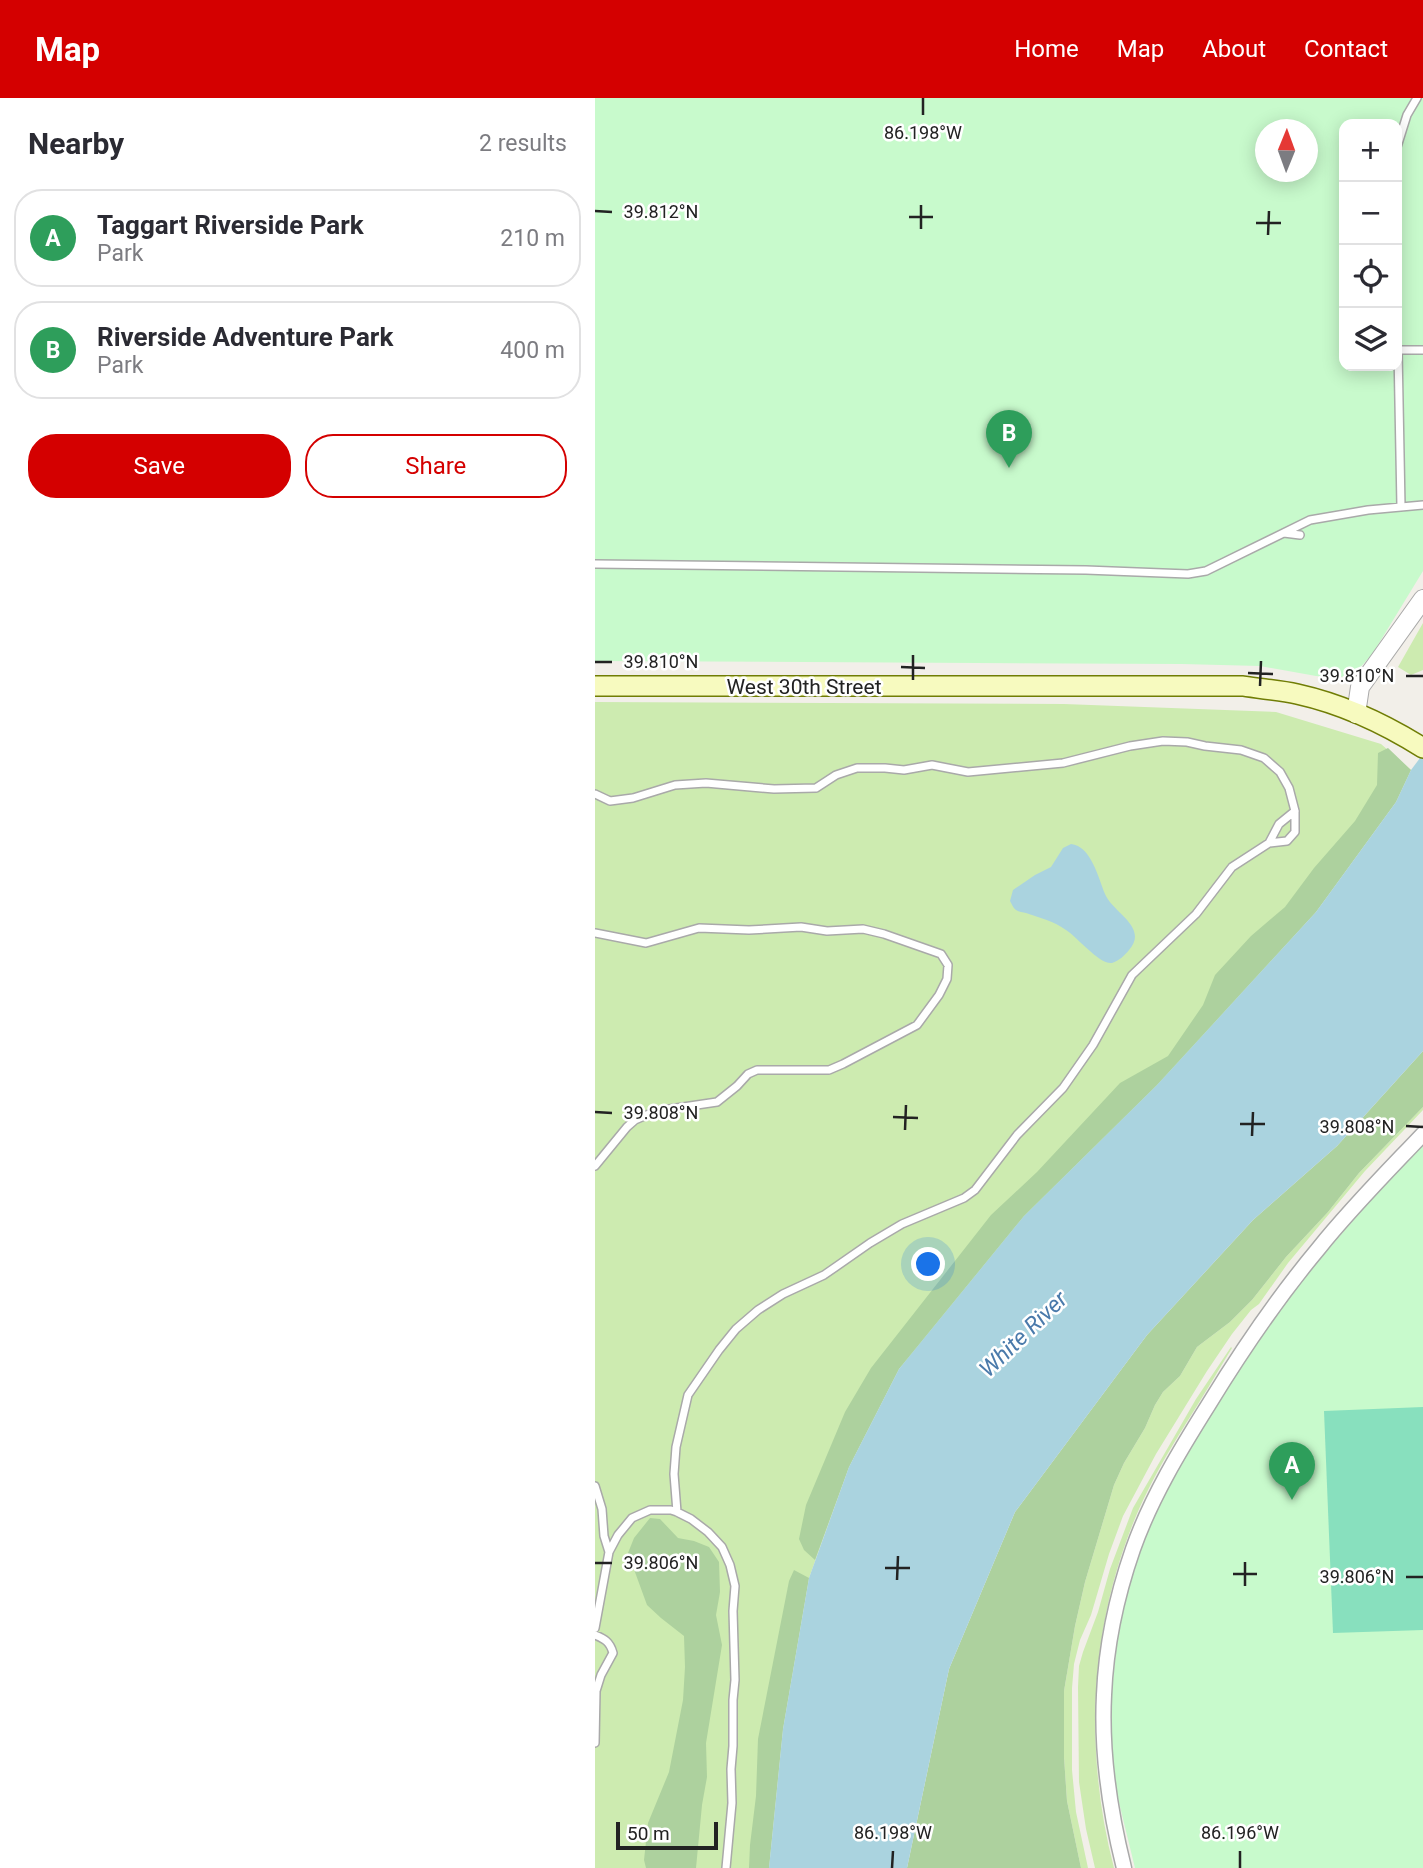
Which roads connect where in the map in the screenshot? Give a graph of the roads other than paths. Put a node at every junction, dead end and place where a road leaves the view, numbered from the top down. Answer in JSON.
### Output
{"nodes":[{"id":1,"x":1417,"y":98,"type":"edge"},
{"id":2,"x":1402,"y":131,"type":"edge"},
{"id":3,"x":1402,"y":350,"type":"edge"},
{"id":4,"x":1423,"y":350,"type":"edge"},
{"id":5,"x":1398,"y":371,"type":"edge"},
{"id":6,"x":1423,"y":505,"type":"edge"},
{"id":7,"x":1401,"y":507,"type":"junction"},
{"id":8,"x":1283,"y":533,"type":"junction"},
{"id":9,"x":1300,"y":535,"type":"dead end"},
{"id":10,"x":595,"y":564,"type":"edge"},
{"id":11,"x":1423,"y":599,"type":"edge"},
{"id":12,"x":595,"y":686,"type":"edge"},
{"id":13,"x":1356,"y":714,"type":"junction"},
{"id":14,"x":1416,"y":743,"type":"edge"},
{"id":15,"x":595,"y":794,"type":"edge"},
{"id":16,"x":1295,"y":811,"type":"junction"},
{"id":17,"x":1269,"y":843,"type":"junction"},
{"id":18,"x":595,"y":933,"type":"edge"},
{"id":19,"x":1423,"y":1135,"type":"edge"},
{"id":20,"x":595,"y":1166,"type":"edge"},
{"id":21,"x":595,"y":1486,"type":"edge"},
{"id":22,"x":677,"y":1512,"type":"junction"},
{"id":23,"x":609,"y":1552,"type":"junction"},
{"id":24,"x":595,"y":1628,"type":"edge"},
{"id":25,"x":595,"y":1635,"type":"edge"},
{"id":26,"x":595,"y":1743,"type":"edge"},
{"id":27,"x":726,"y":1868,"type":"edge"},
{"id":28,"x":1124,"y":1868,"type":"edge"}],
"edges":[{"from":1,"to":2,"type":"lane"},
{"from":3,"to":4,"type":"lane"},
{"from":5,"to":7,"type":"lane"},
{"from":6,"to":7,"type":"lane"},
{"from":7,"to":8,"type":"lane"},
{"from":8,"to":9,"type":"lane"},
{"from":8,"to":10,"type":"lane"},
{"from":11,"to":13,"type":"street"},
{"from":12,"to":13,"type":"main road","name":"West 30th Street"},
{"from":13,"to":14,"type":"main road","name":"West 30th Street"},
{"from":15,"to":16,"type":"lane"},
{"from":16,"to":17,"type":"lane"},
{"from":16,"to":17,"type":"lane"},
{"from":17,"to":22,"type":"lane"},
{"from":18,"to":20,"type":"lane"},
{"from":19,"to":28,"type":"street"},
{"from":21,"to":23,"type":"lane"},
{"from":22,"to":23,"type":"lane"},
{"from":22,"to":27,"type":"lane"},
{"from":23,"to":24,"type":"lane"},
{"from":25,"to":26,"type":"lane"}]}
